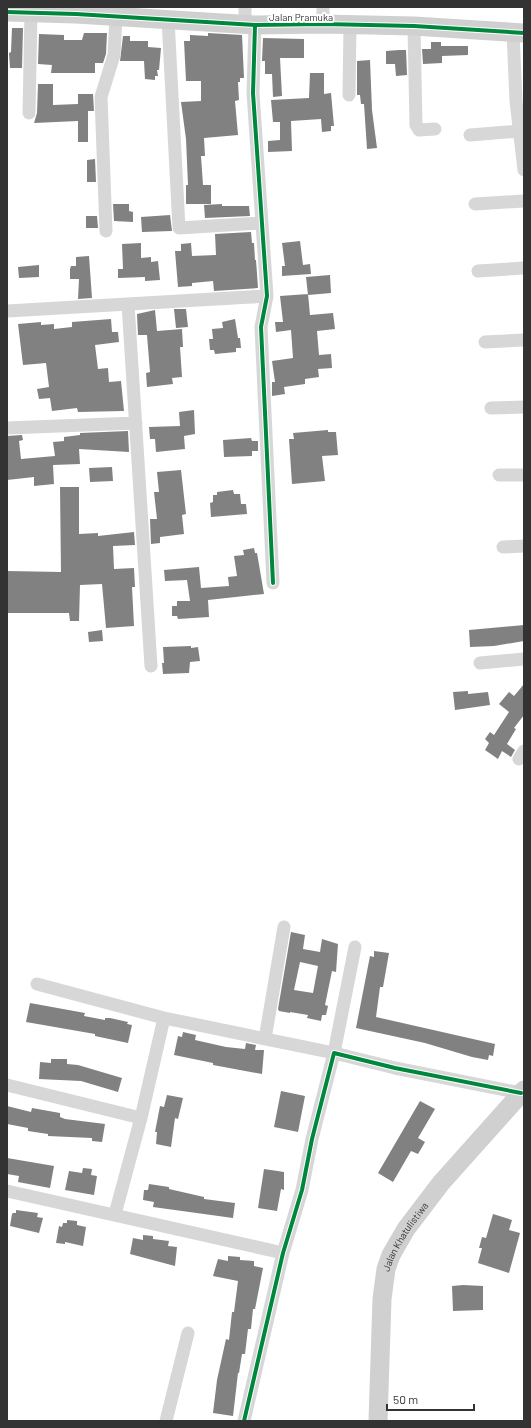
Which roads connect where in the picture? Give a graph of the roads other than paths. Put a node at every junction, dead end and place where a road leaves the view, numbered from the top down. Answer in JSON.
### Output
{"nodes":[{"id":1,"x":7,"y":12,"type":"edge"},
{"id":2,"x":30,"y":13,"type":"junction"},
{"id":3,"x":323,"y":15,"type":"edge"},
{"id":4,"x":116,"y":16,"type":"junction"},
{"id":5,"x":248,"y":18,"type":"edge"},
{"id":6,"x":168,"y":19,"type":"junction"},
{"id":7,"x":350,"y":25,"type":"junction"},
{"id":8,"x":414,"y":26,"type":"junction"},
{"id":9,"x":519,"y":32,"type":"edge"},
{"id":10,"x":349,"y":95,"type":"dead end"},
{"id":11,"x":29,"y":113,"type":"dead end"},
{"id":12,"x":435,"y":130,"type":"dead end"},
{"id":13,"x":519,"y":131,"type":"junction"},
{"id":14,"x":470,"y":135,"type":"dead end"},
{"id":15,"x":524,"y":170,"type":"edge"},
{"id":16,"x":524,"y":201,"type":"edge"},
{"id":17,"x":475,"y":204,"type":"dead end"},
{"id":18,"x":261,"y":223,"type":"junction"},
{"id":19,"x":106,"y":231,"type":"dead end"},
{"id":20,"x":524,"y":268,"type":"edge"},
{"id":21,"x":478,"y":271,"type":"dead end"},
{"id":22,"x":267,"y":296,"type":"junction"},
{"id":23,"x":128,"y":304,"type":"junction"},
{"id":24,"x":7,"y":311,"type":"edge"},
{"id":25,"x":524,"y":340,"type":"edge"},
{"id":26,"x":485,"y":342,"type":"dead end"},
{"id":27,"x":524,"y":407,"type":"edge"},
{"id":28,"x":491,"y":408,"type":"dead end"},
{"id":29,"x":136,"y":422,"type":"junction"},
{"id":30,"x":7,"y":428,"type":"edge"},
{"id":31,"x":524,"y":475,"type":"edge"},
{"id":32,"x":499,"y":476,"type":"dead end"},
{"id":33,"x":524,"y":546,"type":"edge"},
{"id":34,"x":503,"y":547,"type":"dead end"},
{"id":35,"x":273,"y":583,"type":"dead end"},
{"id":36,"x":524,"y":659,"type":"edge"},
{"id":37,"x":480,"y":663,"type":"dead end"},
{"id":38,"x":151,"y":666,"type":"dead end"},
{"id":39,"x":284,"y":927,"type":"dead end"},
{"id":40,"x":355,"y":947,"type":"dead end"},
{"id":41,"x":38,"y":984,"type":"dead end"},
{"id":42,"x":164,"y":1018,"type":"junction"},
{"id":43,"x":265,"y":1039,"type":"junction"},
{"id":44,"x":334,"y":1053,"type":"junction"},
{"id":45,"x":7,"y":1085,"type":"edge"},
{"id":46,"x":523,"y":1092,"type":"edge"},
{"id":47,"x":141,"y":1118,"type":"junction"},
{"id":48,"x":7,"y":1191,"type":"edge"},
{"id":49,"x":115,"y":1214,"type":"junction"},
{"id":50,"x":283,"y":1253,"type":"junction"},
{"id":51,"x":188,"y":1333,"type":"dead end"},
{"id":52,"x":166,"y":1421,"type":"edge"},
{"id":53,"x":244,"y":1421,"type":"edge"},
{"id":54,"x":378,"y":1421,"type":"edge"}],
"edges":[{"from":1,"to":2,"type":"street","name":"Jalan Pramuka"},
{"from":2,"to":4,"type":"street","name":"Jalan Pramuka"},
{"from":2,"to":11,"type":"street"},
{"from":3,"to":5,"type":"street","name":"Jalan Pramuka"},
{"from":3,"to":7,"type":"street","name":"Jalan Pramuka"},
{"from":4,"to":6,"type":"street","name":"Jalan Pramuka"},
{"from":4,"to":19,"type":"street"},
{"from":5,"to":6,"type":"street","name":"Jalan Pramuka"},
{"from":5,"to":18,"type":"street"},
{"from":6,"to":18,"type":"street"},
{"from":7,"to":8,"type":"street","name":"Jalan Pramuka"},
{"from":7,"to":10,"type":"street"},
{"from":8,"to":9,"type":"street","name":"Jalan Pramuka"},
{"from":8,"to":12,"type":"street"},
{"from":9,"to":13,"type":"street"},
{"from":13,"to":14,"type":"street"},
{"from":13,"to":15,"type":"street"},
{"from":16,"to":17,"type":"street"},
{"from":18,"to":22,"type":"street"},
{"from":20,"to":21,"type":"street"},
{"from":22,"to":23,"type":"street"},
{"from":22,"to":35,"type":"street"},
{"from":23,"to":24,"type":"street"},
{"from":23,"to":29,"type":"street"},
{"from":25,"to":26,"type":"street"},
{"from":27,"to":28,"type":"street"},
{"from":29,"to":30,"type":"street"},
{"from":29,"to":38,"type":"street"},
{"from":31,"to":32,"type":"street"},
{"from":33,"to":34,"type":"street"},
{"from":36,"to":37,"type":"street"},
{"from":39,"to":43,"type":"street"},
{"from":40,"to":44,"type":"street"},
{"from":41,"to":42,"type":"street"},
{"from":42,"to":43,"type":"street"},
{"from":42,"to":47,"type":"street"},
{"from":43,"to":44,"type":"street"},
{"from":44,"to":46,"type":"street"},
{"from":44,"to":50,"type":"street"},
{"from":45,"to":47,"type":"street"},
{"from":46,"to":54,"type":"street","name":"Jalan Khatulistiwa"},
{"from":47,"to":49,"type":"street"},
{"from":48,"to":49,"type":"street"},
{"from":49,"to":50,"type":"street"},
{"from":50,"to":53,"type":"street"},
{"from":51,"to":52,"type":"street"}]}
